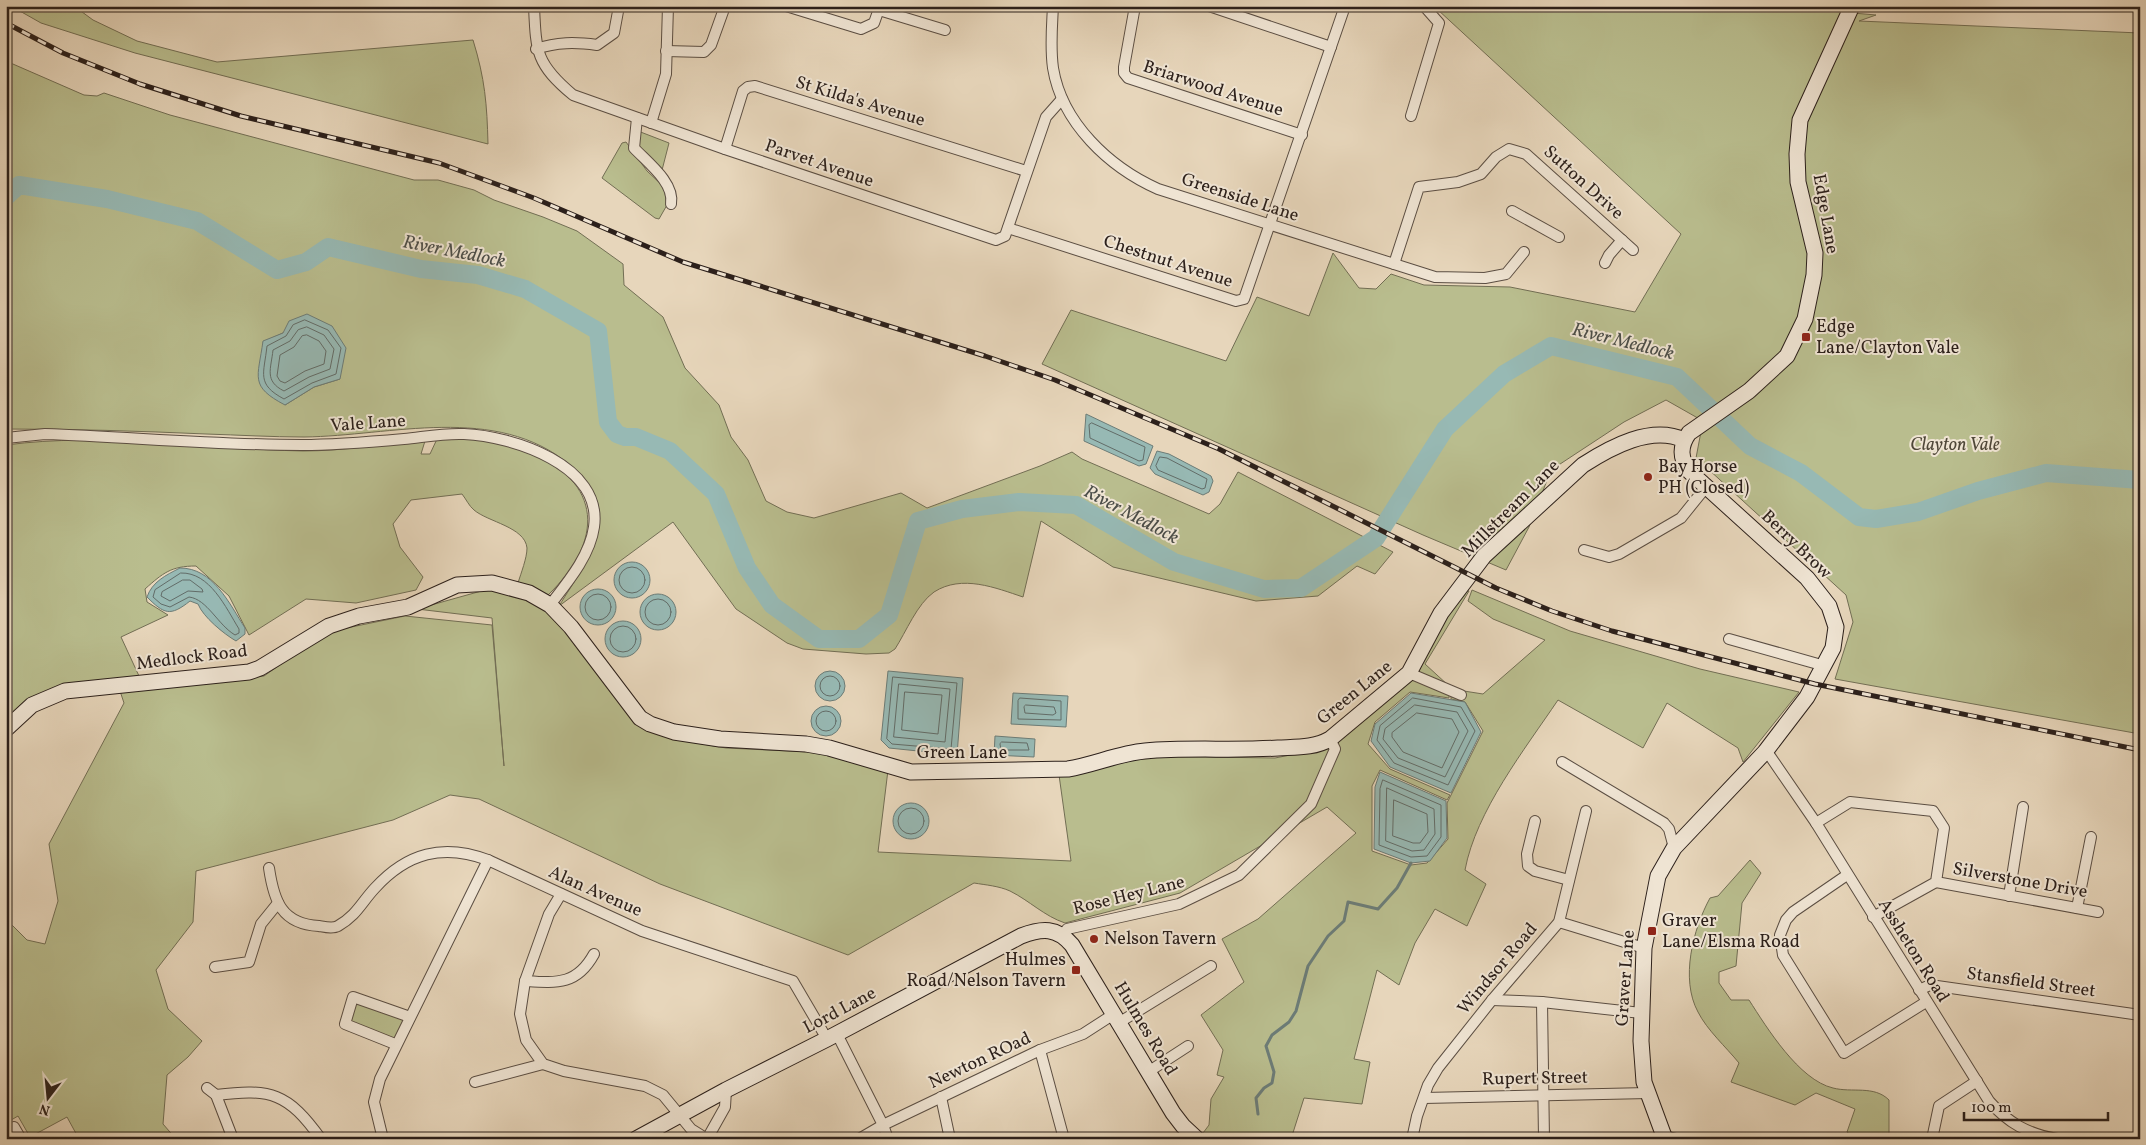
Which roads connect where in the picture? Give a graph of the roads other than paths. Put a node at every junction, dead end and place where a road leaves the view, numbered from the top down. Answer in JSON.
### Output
{"nodes":[{"id":1,"x":534,"y":6,"type":"edge"},
{"id":2,"x":619,"y":6,"type":"edge"},
{"id":3,"x":668,"y":6,"type":"edge"},
{"id":4,"x":725,"y":6,"type":"edge"},
{"id":5,"x":786,"y":6,"type":"edge"},
{"id":6,"x":1053,"y":6,"type":"edge"},
{"id":7,"x":1135,"y":6,"type":"edge"},
{"id":8,"x":1210,"y":6,"type":"edge"},
{"id":9,"x":1345,"y":6,"type":"edge"},
{"id":10,"x":1424,"y":6,"type":"edge"},
{"id":11,"x":1852,"y":6,"type":"edge"},
{"id":12,"x":879,"y":8,"type":"edge"},
{"id":13,"x":945,"y":30,"type":"dead end"},
{"id":14,"x":1331,"y":47,"type":"junction"},
{"id":15,"x":536,"y":49,"type":"junction"},
{"id":16,"x":666,"y":50,"type":"junction"},
{"id":17,"x":1062,"y":99,"type":"junction"},
{"id":18,"x":1411,"y":116,"type":"dead end"},
{"id":19,"x":637,"y":118,"type":"junction"},
{"id":20,"x":651,"y":123,"type":"junction"},
{"id":21,"x":1302,"y":135,"type":"junction"},
{"id":22,"x":725,"y":149,"type":"junction"},
{"id":23,"x":1026,"y":171,"type":"junction"},
{"id":24,"x":671,"y":204,"type":"dead end"},
{"id":25,"x":1512,"y":211,"type":"dead end"},
{"id":26,"x":1271,"y":225,"type":"junction"},
{"id":27,"x":1008,"y":228,"type":"junction"},
{"id":28,"x":1559,"y":237,"type":"dead end"},
{"id":29,"x":1622,"y":240,"type":"junction"},
{"id":30,"x":1633,"y":250,"type":"dead end"},
{"id":31,"x":1524,"y":252,"type":"dead end"},
{"id":32,"x":1605,"y":263,"type":"dead end"},
{"id":33,"x":1394,"y":264,"type":"junction"},
{"id":34,"x":6,"y":438,"type":"edge"},
{"id":35,"x":1684,"y":440,"type":"junction"},
{"id":36,"x":1706,"y":487,"type":"junction"},
{"id":37,"x":1584,"y":550,"type":"dead end"},
{"id":38,"x":550,"y":606,"type":"junction"},
{"id":39,"x":1729,"y":639,"type":"dead end"},
{"id":40,"x":1825,"y":666,"type":"junction"},
{"id":41,"x":1409,"y":674,"type":"junction"},
{"id":42,"x":1461,"y":694,"type":"dead end"},
{"id":43,"x":6,"y":729,"type":"edge"},
{"id":44,"x":1330,"y":739,"type":"junction"},
{"id":45,"x":1765,"y":752,"type":"junction"},
{"id":46,"x":1562,"y":762,"type":"dead end"},
{"id":47,"x":2023,"y":808,"type":"dead end"},
{"id":48,"x":1586,"y":811,"type":"dead end"},
{"id":49,"x":1535,"y":822,"type":"dead end"},
{"id":50,"x":1816,"y":823,"type":"junction"},
{"id":51,"x":2091,"y":837,"type":"dead end"},
{"id":52,"x":1674,"y":848,"type":"junction"},
{"id":53,"x":488,"y":860,"type":"junction"},
{"id":54,"x":269,"y":868,"type":"dead end"},
{"id":55,"x":1847,"y":875,"type":"junction"},
{"id":56,"x":1569,"y":880,"type":"junction"},
{"id":57,"x":1936,"y":882,"type":"junction"},
{"id":58,"x":561,"y":894,"type":"junction"},
{"id":59,"x":2009,"y":896,"type":"junction"},
{"id":60,"x":278,"y":903,"type":"junction"},
{"id":61,"x":2078,"y":908,"type":"junction"},
{"id":62,"x":2098,"y":912,"type":"dead end"},
{"id":63,"x":1873,"y":917,"type":"junction"},
{"id":64,"x":1559,"y":922,"type":"junction"},
{"id":65,"x":1063,"y":935,"type":"junction"},
{"id":66,"x":1644,"y":948,"type":"junction"},
{"id":67,"x":594,"y":954,"type":"dead end"},
{"id":68,"x":1211,"y":966,"type":"dead end"},
{"id":69,"x":215,"y":967,"type":"dead end"},
{"id":70,"x":525,"y":981,"type":"junction"},
{"id":71,"x":1919,"y":990,"type":"junction"},
{"id":72,"x":1492,"y":1000,"type":"junction"},
{"id":73,"x":1542,"y":1002,"type":"junction"},
{"id":74,"x":1926,"y":1002,"type":"junction"},
{"id":75,"x":1641,"y":1013,"type":"junction"},
{"id":76,"x":2140,"y":1015,"type":"edge"},
{"id":77,"x":410,"y":1017,"type":"junction"},
{"id":78,"x":1117,"y":1018,"type":"junction"},
{"id":79,"x":832,"y":1037,"type":"junction"},
{"id":80,"x":395,"y":1044,"type":"junction"},
{"id":81,"x":1188,"y":1046,"type":"dead end"},
{"id":82,"x":1040,"y":1050,"type":"junction"},
{"id":83,"x":543,"y":1064,"type":"junction"},
{"id":84,"x":1148,"y":1072,"type":"junction"},
{"id":85,"x":475,"y":1082,"type":"dead end"},
{"id":86,"x":1977,"y":1082,"type":"junction"},
{"id":87,"x":207,"y":1088,"type":"dead end"},
{"id":88,"x":726,"y":1090,"type":"junction"},
{"id":89,"x":1648,"y":1093,"type":"junction"},
{"id":90,"x":216,"y":1094,"type":"junction"},
{"id":91,"x":1542,"y":1095,"type":"junction"},
{"id":92,"x":941,"y":1097,"type":"junction"},
{"id":93,"x":1424,"y":1098,"type":"junction"},
{"id":94,"x":680,"y":1114,"type":"junction"},
{"id":95,"x":883,"y":1125,"type":"junction"},
{"id":96,"x":14,"y":1126,"type":"dead end"},
{"id":97,"x":1665,"y":1138,"type":"edge"},
{"id":98,"x":21,"y":1139,"type":"edge"},
{"id":99,"x":233,"y":1139,"type":"edge"},
{"id":100,"x":321,"y":1139,"type":"edge"},
{"id":101,"x":383,"y":1139,"type":"edge"},
{"id":102,"x":636,"y":1139,"type":"edge"},
{"id":103,"x":707,"y":1139,"type":"edge"},
{"id":104,"x":860,"y":1139,"type":"edge"},
{"id":105,"x":888,"y":1139,"type":"edge"},
{"id":106,"x":950,"y":1139,"type":"edge"},
{"id":107,"x":1064,"y":1139,"type":"edge"},
{"id":108,"x":1197,"y":1139,"type":"edge"},
{"id":109,"x":1412,"y":1139,"type":"edge"},
{"id":110,"x":1544,"y":1139,"type":"edge"},
{"id":111,"x":1932,"y":1139,"type":"edge"},
{"id":112,"x":2057,"y":1139,"type":"edge"}],
"edges":[{"from":1,"to":15,"type":"street"},
{"from":2,"to":15,"type":"street"},
{"from":3,"to":16,"type":"street"},
{"from":4,"to":16,"type":"street"},
{"from":5,"to":12,"type":"street"},
{"from":6,"to":17,"type":"street","name":"Greenside Lane"},
{"from":7,"to":21,"type":"street","name":"Briarwood Avenue"},
{"from":8,"to":14,"type":"street"},
{"from":9,"to":14,"type":"street"},
{"from":10,"to":18,"type":"street"},
{"from":11,"to":35,"type":"street","name":"Edge Lane"},
{"from":12,"to":13,"type":"street"},
{"from":14,"to":21,"type":"street"},
{"from":15,"to":19,"type":"street","name":"Parvet Avenue"},
{"from":16,"to":20,"type":"street"},
{"from":17,"to":23,"type":"street"},
{"from":17,"to":26,"type":"street","name":"Greenside Lane"},
{"from":19,"to":20,"type":"street","name":"Parvet Avenue"},
{"from":19,"to":24,"type":"street"},
{"from":20,"to":22,"type":"street","name":"Parvet Avenue"},
{"from":21,"to":26,"type":"street"},
{"from":22,"to":23,"type":"street","name":"St Kilda's Avenue"},
{"from":22,"to":27,"type":"street","name":"Parvet Avenue"},
{"from":23,"to":27,"type":"street"},
{"from":25,"to":28,"type":"street"},
{"from":26,"to":27,"type":"street","name":"Chestnut Avenue"},
{"from":26,"to":33,"type":"street","name":"Greenside Lane"},
{"from":29,"to":30,"type":"street","name":"Sutton Drive"},
{"from":29,"to":32,"type":"street"},
{"from":29,"to":33,"type":"street","name":"Sutton Drive"},
{"from":31,"to":33,"type":"street","name":"Greenside Lane"},
{"from":34,"to":38,"type":"street","name":"Vale Lane"},
{"from":35,"to":36,"type":"street","name":"Berry Brow"},
{"from":35,"to":41,"type":"street","name":"Millstream Lane"},
{"from":36,"to":37,"type":"street"},
{"from":36,"to":40,"type":"street","name":"Berry Brow"},
{"from":38,"to":43,"type":"street","name":"Medlock Road"},
{"from":38,"to":44,"type":"street","name":"Green Lane"},
{"from":39,"to":40,"type":"street"},
{"from":40,"to":45,"type":"street","name":"Berry Brow"},
{"from":41,"to":42,"type":"street"},
{"from":41,"to":44,"type":"street","name":"Green Lane"},
{"from":44,"to":65,"type":"street","name":"Rose Hey Lane"},
{"from":45,"to":50,"type":"street","name":"Assheton Road"},
{"from":45,"to":52,"type":"street","name":"Berry Brow"},
{"from":46,"to":52,"type":"street"},
{"from":47,"to":59,"type":"street"},
{"from":48,"to":56,"type":"street","name":"Windsor Road"},
{"from":49,"to":56,"type":"street"},
{"from":50,"to":55,"type":"street","name":"Assheton Road"},
{"from":50,"to":57,"type":"street"},
{"from":51,"to":61,"type":"street"},
{"from":52,"to":66,"type":"street","name":"Graver Lane"},
{"from":53,"to":58,"type":"street","name":"Alan Avenue"},
{"from":53,"to":60,"type":"street","name":"Alan Avenue"},
{"from":53,"to":77,"type":"street"},
{"from":54,"to":60,"type":"street"},
{"from":55,"to":63,"type":"street","name":"Assheton Road"},
{"from":55,"to":74,"type":"street"},
{"from":56,"to":64,"type":"street","name":"Windsor Road"},
{"from":57,"to":59,"type":"street","name":"Silverstone Drive"},
{"from":57,"to":63,"type":"street"},
{"from":58,"to":70,"type":"street"},
{"from":58,"to":79,"type":"street","name":"Alan Avenue"},
{"from":59,"to":61,"type":"street","name":"Silverstone Drive"},
{"from":60,"to":69,"type":"street"},
{"from":61,"to":62,"type":"street","name":"Silverstone Drive"},
{"from":63,"to":71,"type":"street","name":"Assheton Road"},
{"from":64,"to":66,"type":"street"},
{"from":64,"to":72,"type":"street","name":"Windsor Road"},
{"from":65,"to":78,"type":"street","name":"Hulmes Road"},
{"from":65,"to":79,"type":"street","name":"Lord Lane"},
{"from":66,"to":75,"type":"street","name":"Graver Lane"},
{"from":67,"to":70,"type":"street"},
{"from":68,"to":78,"type":"street","name":"Newton ROad"},
{"from":70,"to":83,"type":"street"},
{"from":71,"to":74,"type":"street","name":"Assheton Road"},
{"from":71,"to":76,"type":"street","name":"Stansfield Street"},
{"from":72,"to":73,"type":"street"},
{"from":72,"to":93,"type":"street","name":"Windsor Road"},
{"from":73,"to":75,"type":"street"},
{"from":73,"to":91,"type":"street"},
{"from":74,"to":86,"type":"street","name":"Assheton Road"},
{"from":75,"to":89,"type":"street","name":"Graver Lane"},
{"from":77,"to":80,"type":"street"},
{"from":77,"to":80,"type":"street"},
{"from":78,"to":82,"type":"street","name":"Newton ROad"},
{"from":78,"to":84,"type":"street","name":"Hulmes Road"},
{"from":79,"to":88,"type":"street","name":"Lord Lane"},
{"from":79,"to":95,"type":"street","name":"Alan Avenue"},
{"from":80,"to":101,"type":"street"},
{"from":81,"to":84,"type":"street"},
{"from":82,"to":92,"type":"street","name":"Newton ROad"},
{"from":82,"to":107,"type":"street"},
{"from":83,"to":85,"type":"street"},
{"from":83,"to":94,"type":"street"},
{"from":84,"to":108,"type":"street","name":"Hulmes Road"},
{"from":86,"to":111,"type":"street"},
{"from":86,"to":112,"type":"street","name":"Assheton Road"},
{"from":87,"to":90,"type":"street"},
{"from":88,"to":94,"type":"street","name":"Lord Lane"},
{"from":88,"to":103,"type":"street"},
{"from":89,"to":91,"type":"street","name":"Rupert Street"},
{"from":89,"to":97,"type":"street","name":"Graver Lane"},
{"from":90,"to":99,"type":"street"},
{"from":90,"to":100,"type":"street"},
{"from":91,"to":93,"type":"street","name":"Rupert Street"},
{"from":91,"to":110,"type":"street"},
{"from":92,"to":95,"type":"street","name":"Newton ROad"},
{"from":92,"to":106,"type":"street"},
{"from":93,"to":109,"type":"street","name":"Windsor Road"},
{"from":94,"to":102,"type":"street","name":"Lord Lane"},
{"from":94,"to":103,"type":"street"},
{"from":95,"to":104,"type":"street","name":"Newton ROad"},
{"from":95,"to":105,"type":"street","name":"Alan Avenue"},
{"from":96,"to":98,"type":"street"}]}
